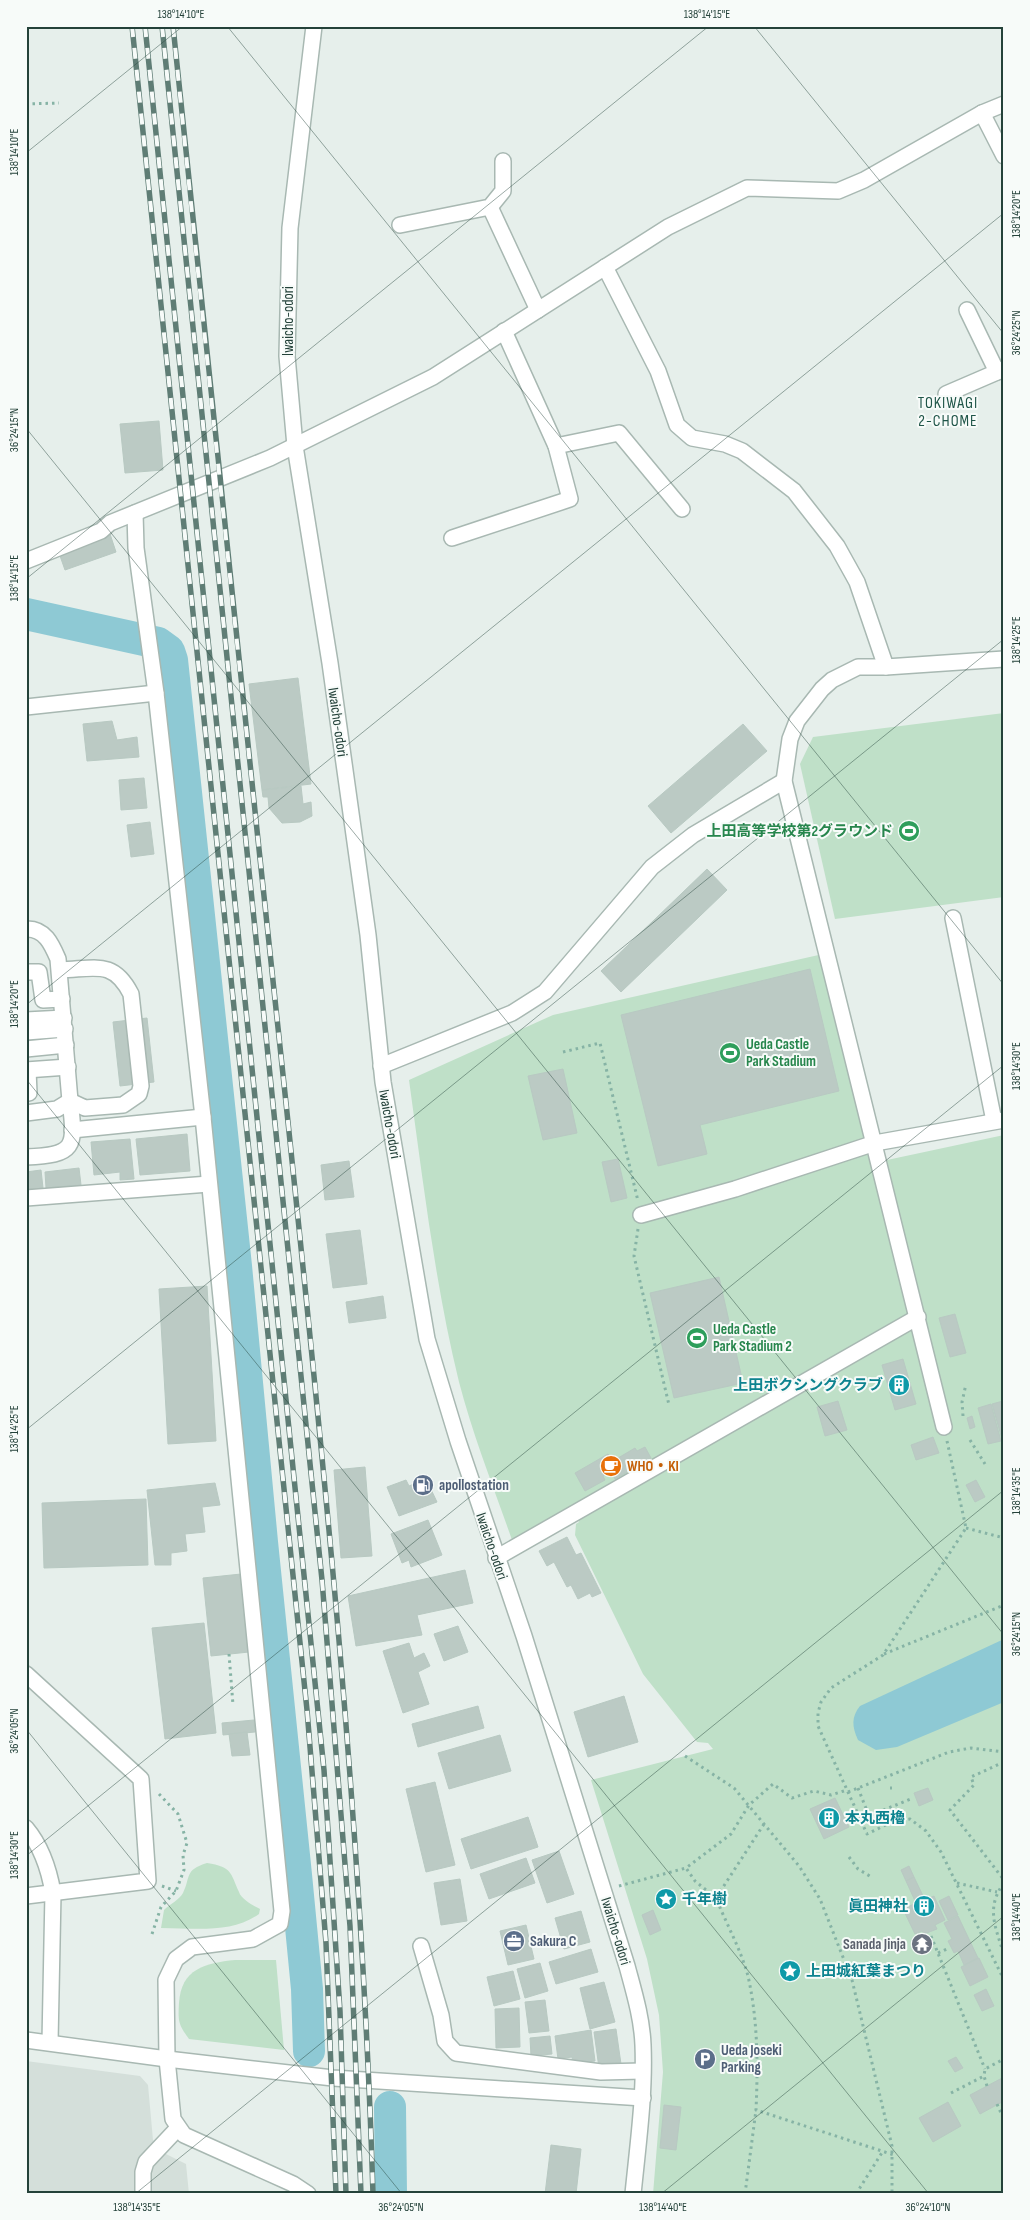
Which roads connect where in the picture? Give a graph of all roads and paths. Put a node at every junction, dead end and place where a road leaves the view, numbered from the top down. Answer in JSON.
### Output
{"nodes":[{"id":1,"x":314,"y":26,"type":"edge"},
{"id":2,"x":59,"y":103,"type":"dead end"},
{"id":3,"x":26,"y":104,"type":"edge"},
{"id":4,"x":1004,"y":104,"type":"edge"},
{"id":5,"x":982,"y":113,"type":"junction"},
{"id":6,"x":1004,"y":156,"type":"edge"},
{"id":7,"x":503,"y":161,"type":"dead end"},
{"id":8,"x":490,"y":207,"type":"junction"},
{"id":9,"x":400,"y":225,"type":"dead end"},
{"id":10,"x":605,"y":267,"type":"junction"},
{"id":11,"x":538,"y":310,"type":"junction"},
{"id":12,"x":967,"y":310,"type":"dead end"},
{"id":13,"x":504,"y":331,"type":"junction"},
{"id":14,"x":1000,"y":371,"type":"edge"},
{"id":15,"x":946,"y":394,"type":"dead end"},
{"id":16,"x":295,"y":446,"type":"junction"},
{"id":17,"x":556,"y":446,"type":"junction"},
{"id":18,"x":682,"y":509,"type":"dead end"},
{"id":19,"x":135,"y":513,"type":"junction"},
{"id":20,"x":452,"y":538,"type":"dead end"},
{"id":21,"x":26,"y":561,"type":"edge"},
{"id":22,"x":1004,"y":659,"type":"edge"},
{"id":23,"x":886,"y":667,"type":"junction"},
{"id":24,"x":156,"y":693,"type":"junction"},
{"id":25,"x":26,"y":707,"type":"edge"},
{"id":26,"x":784,"y":780,"type":"junction"},
{"id":27,"x":953,"y":918,"type":"dead end"},
{"id":28,"x":26,"y":929,"type":"edge"},
{"id":29,"x":60,"y":970,"type":"junction"},
{"id":30,"x":26,"y":972,"type":"edge"},
{"id":31,"x":62,"y":999,"type":"junction"},
{"id":32,"x":26,"y":1020,"type":"edge"},
{"id":33,"x":64,"y":1023,"type":"junction"},
{"id":34,"x":26,"y":1032,"type":"edge"},
{"id":35,"x":66,"y":1045,"type":"junction"},
{"id":36,"x":26,"y":1049,"type":"edge"},
{"id":37,"x":563,"y":1052,"type":"dead end"},
{"id":38,"x":381,"y":1066,"type":"junction"},
{"id":39,"x":68,"y":1067,"type":"junction"},
{"id":40,"x":27,"y":1070,"type":"edge"},
{"id":41,"x":29,"y":1093,"type":"dead end"},
{"id":42,"x":70,"y":1101,"type":"junction"},
{"id":43,"x":26,"y":1113,"type":"edge"},
{"id":44,"x":202,"y":1117,"type":"junction"},
{"id":45,"x":999,"y":1120,"type":"edge"},
{"id":46,"x":72,"y":1130,"type":"junction"},
{"id":47,"x":875,"y":1143,"type":"junction"},
{"id":48,"x":26,"y":1157,"type":"edge"},
{"id":49,"x":209,"y":1184,"type":"junction"},
{"id":50,"x":26,"y":1198,"type":"edge"},
{"id":51,"x":641,"y":1215,"type":"junction"},
{"id":52,"x":918,"y":1317,"type":"junction"},
{"id":53,"x":966,"y":1384,"type":"dead end"},
{"id":54,"x":669,"y":1404,"type":"dead end"},
{"id":55,"x":963,"y":1416,"type":"dead end"},
{"id":56,"x":944,"y":1427,"type":"dead end"},
{"id":57,"x":970,"y":1440,"type":"dead end"},
{"id":58,"x":951,"y":1458,"type":"dead end"},
{"id":59,"x":985,"y":1464,"type":"dead end"},
{"id":60,"x":966,"y":1528,"type":"junction"},
{"id":61,"x":1004,"y":1538,"type":"edge"},
{"id":62,"x":496,"y":1558,"type":"junction"},
{"id":63,"x":1004,"y":1605,"type":"edge"},
{"id":64,"x":229,"y":1654,"type":"dead end"},
{"id":65,"x":883,"y":1655,"type":"junction"},
{"id":66,"x":26,"y":1674,"type":"edge"},
{"id":67,"x":233,"y":1705,"type":"dead end"},
{"id":68,"x":1004,"y":1752,"type":"edge"},
{"id":69,"x":685,"y":1756,"type":"dead end"},
{"id":70,"x":1004,"y":1762,"type":"edge"},
{"id":71,"x":141,"y":1780,"type":"junction"},
{"id":72,"x":858,"y":1788,"type":"junction"},
{"id":73,"x":847,"y":1791,"type":"junction"},
{"id":74,"x":914,"y":1798,"type":"dead end"},
{"id":75,"x":749,"y":1805,"type":"junction"},
{"id":76,"x":764,"y":1824,"type":"junction"},
{"id":77,"x":26,"y":1828,"type":"edge"},
{"id":78,"x":849,"y":1857,"type":"dead end"},
{"id":79,"x":686,"y":1868,"type":"junction"},
{"id":80,"x":873,"y":1878,"type":"dead end"},
{"id":81,"x":1004,"y":1882,"type":"edge"},
{"id":82,"x":956,"y":1883,"type":"junction"},
{"id":83,"x":603,"y":1890,"type":"junction"},
{"id":84,"x":997,"y":1892,"type":"junction"},
{"id":85,"x":53,"y":1893,"type":"junction"},
{"id":86,"x":26,"y":1896,"type":"edge"},
{"id":87,"x":716,"y":1898,"type":"junction"},
{"id":88,"x":152,"y":1934,"type":"dead end"},
{"id":89,"x":931,"y":1936,"type":"dead end"},
{"id":90,"x":421,"y":1946,"type":"dead end"},
{"id":91,"x":949,"y":1948,"type":"dead end"},
{"id":92,"x":938,"y":1953,"type":"junction"},
{"id":93,"x":1004,"y":1955,"type":"edge"},
{"id":94,"x":1004,"y":1980,"type":"edge"},
{"id":95,"x":26,"y":2040,"type":"edge"},
{"id":96,"x":50,"y":2042,"type":"junction"},
{"id":97,"x":167,"y":2059,"type":"junction"},
{"id":98,"x":1004,"y":2059,"type":"edge"},
{"id":99,"x":985,"y":2068,"type":"junction"},
{"id":100,"x":642,"y":2072,"type":"junction"},
{"id":101,"x":984,"y":2076,"type":"junction"},
{"id":102,"x":987,"y":2086,"type":"dead end"},
{"id":103,"x":951,"y":2093,"type":"dead end"},
{"id":104,"x":642,"y":2098,"type":"junction"},
{"id":105,"x":998,"y":2107,"type":"dead end"},
{"id":106,"x":756,"y":2110,"type":"junction"},
{"id":107,"x":1004,"y":2120,"type":"edge"},
{"id":108,"x":178,"y":2128,"type":"junction"},
{"id":109,"x":883,"y":2152,"type":"junction"},
{"id":110,"x":894,"y":2155,"type":"junction"},
{"id":111,"x":143,"y":2194,"type":"edge"},
{"id":112,"x":308,"y":2194,"type":"edge"},
{"id":113,"x":633,"y":2194,"type":"edge"},
{"id":114,"x":745,"y":2194,"type":"edge"},
{"id":115,"x":856,"y":2194,"type":"edge"},
{"id":116,"x":892,"y":2194,"type":"edge"}],
"edges":[{"from":1,"to":16,"type":"street","name":"Iwaicho-odori"},
{"from":2,"to":3,"type":"path"},
{"from":4,"to":5,"type":"street"},
{"from":5,"to":6,"type":"street"},
{"from":5,"to":10,"type":"street"},
{"from":7,"to":8,"type":"street"},
{"from":8,"to":9,"type":"street"},
{"from":8,"to":11,"type":"street"},
{"from":10,"to":11,"type":"street"},
{"from":10,"to":23,"type":"street"},
{"from":11,"to":13,"type":"street"},
{"from":12,"to":14,"type":"street"},
{"from":13,"to":16,"type":"street"},
{"from":13,"to":17,"type":"street"},
{"from":14,"to":15,"type":"street"},
{"from":16,"to":19,"type":"street"},
{"from":16,"to":38,"type":"street","name":"Iwaicho-odori"},
{"from":17,"to":18,"type":"street"},
{"from":17,"to":20,"type":"street"},
{"from":19,"to":21,"type":"street"},
{"from":19,"to":24,"type":"street"},
{"from":22,"to":23,"type":"street"},
{"from":23,"to":26,"type":"street"},
{"from":24,"to":25,"type":"street"},
{"from":24,"to":44,"type":"street"},
{"from":26,"to":38,"type":"street"},
{"from":26,"to":47,"type":"street"},
{"from":27,"to":45,"type":"street"},
{"from":28,"to":29,"type":"street"},
{"from":29,"to":31,"type":"street"},
{"from":29,"to":42,"type":"street"},
{"from":30,"to":31,"type":"street"},
{"from":31,"to":33,"type":"street"},
{"from":32,"to":33,"type":"street"},
{"from":33,"to":34,"type":"street"},
{"from":33,"to":35,"type":"street"},
{"from":35,"to":36,"type":"street"},
{"from":35,"to":39,"type":"street"},
{"from":37,"to":51,"type":"path"},
{"from":38,"to":62,"type":"street","name":"Iwaicho-odori"},
{"from":39,"to":40,"type":"street"},
{"from":39,"to":42,"type":"street"},
{"from":40,"to":41,"type":"street"},
{"from":42,"to":43,"type":"street"},
{"from":42,"to":46,"type":"street"},
{"from":44,"to":46,"type":"street"},
{"from":44,"to":49,"type":"street"},
{"from":45,"to":47,"type":"street"},
{"from":46,"to":48,"type":"street"},
{"from":47,"to":51,"type":"street"},
{"from":47,"to":52,"type":"street"},
{"from":49,"to":50,"type":"street"},
{"from":49,"to":97,"type":"street"},
{"from":51,"to":54,"type":"path"},
{"from":52,"to":56,"type":"street"},
{"from":52,"to":62,"type":"street"},
{"from":53,"to":55,"type":"path"},
{"from":57,"to":59,"type":"path"},
{"from":58,"to":60,"type":"path"},
{"from":60,"to":61,"type":"path"},
{"from":60,"to":65,"type":"path"},
{"from":62,"to":83,"type":"street","name":"Iwaicho-odori"},
{"from":63,"to":65,"type":"path"},
{"from":64,"to":67,"type":"path"},
{"from":65,"to":73,"type":"path"},
{"from":66,"to":71,"type":"street"},
{"from":68,"to":72,"type":"path"},
{"from":69,"to":75,"type":"path"},
{"from":70,"to":81,"type":"path"},
{"from":71,"to":85,"type":"street"},
{"from":71,"to":88,"type":"path"},
{"from":72,"to":73,"type":"path"},
{"from":72,"to":74,"type":"path"},
{"from":73,"to":75,"type":"path"},
{"from":73,"to":82,"type":"path"},
{"from":75,"to":76,"type":"path"},
{"from":75,"to":79,"type":"path"},
{"from":76,"to":87,"type":"path"},
{"from":76,"to":110,"type":"path"},
{"from":77,"to":85,"type":"street"},
{"from":78,"to":80,"type":"path"},
{"from":79,"to":83,"type":"path"},
{"from":79,"to":87,"type":"path"},
{"from":81,"to":84,"type":"path"},
{"from":82,"to":84,"type":"path"},
{"from":82,"to":94,"type":"path"},
{"from":83,"to":100,"type":"street","name":"Iwaicho-odori"},
{"from":84,"to":93,"type":"path"},
{"from":85,"to":86,"type":"street"},
{"from":85,"to":96,"type":"street"},
{"from":87,"to":106,"type":"path"},
{"from":89,"to":92,"type":"path"},
{"from":90,"to":100,"type":"street"},
{"from":91,"to":92,"type":"path"},
{"from":92,"to":99,"type":"path"},
{"from":95,"to":96,"type":"street"},
{"from":96,"to":97,"type":"street"},
{"from":97,"to":104,"type":"street"},
{"from":97,"to":108,"type":"street"},
{"from":98,"to":99,"type":"path"},
{"from":99,"to":101,"type":"path"},
{"from":100,"to":104,"type":"street","name":"Iwaicho-odori"},
{"from":101,"to":102,"type":"path"},
{"from":101,"to":103,"type":"path"},
{"from":104,"to":113,"type":"street","name":"Iwaicho-odori"},
{"from":105,"to":107,"type":"path"},
{"from":106,"to":109,"type":"path"},
{"from":106,"to":114,"type":"path"},
{"from":108,"to":111,"type":"street"},
{"from":108,"to":112,"type":"street"},
{"from":109,"to":110,"type":"path"},
{"from":109,"to":115,"type":"path"},
{"from":110,"to":116,"type":"path"}]}
